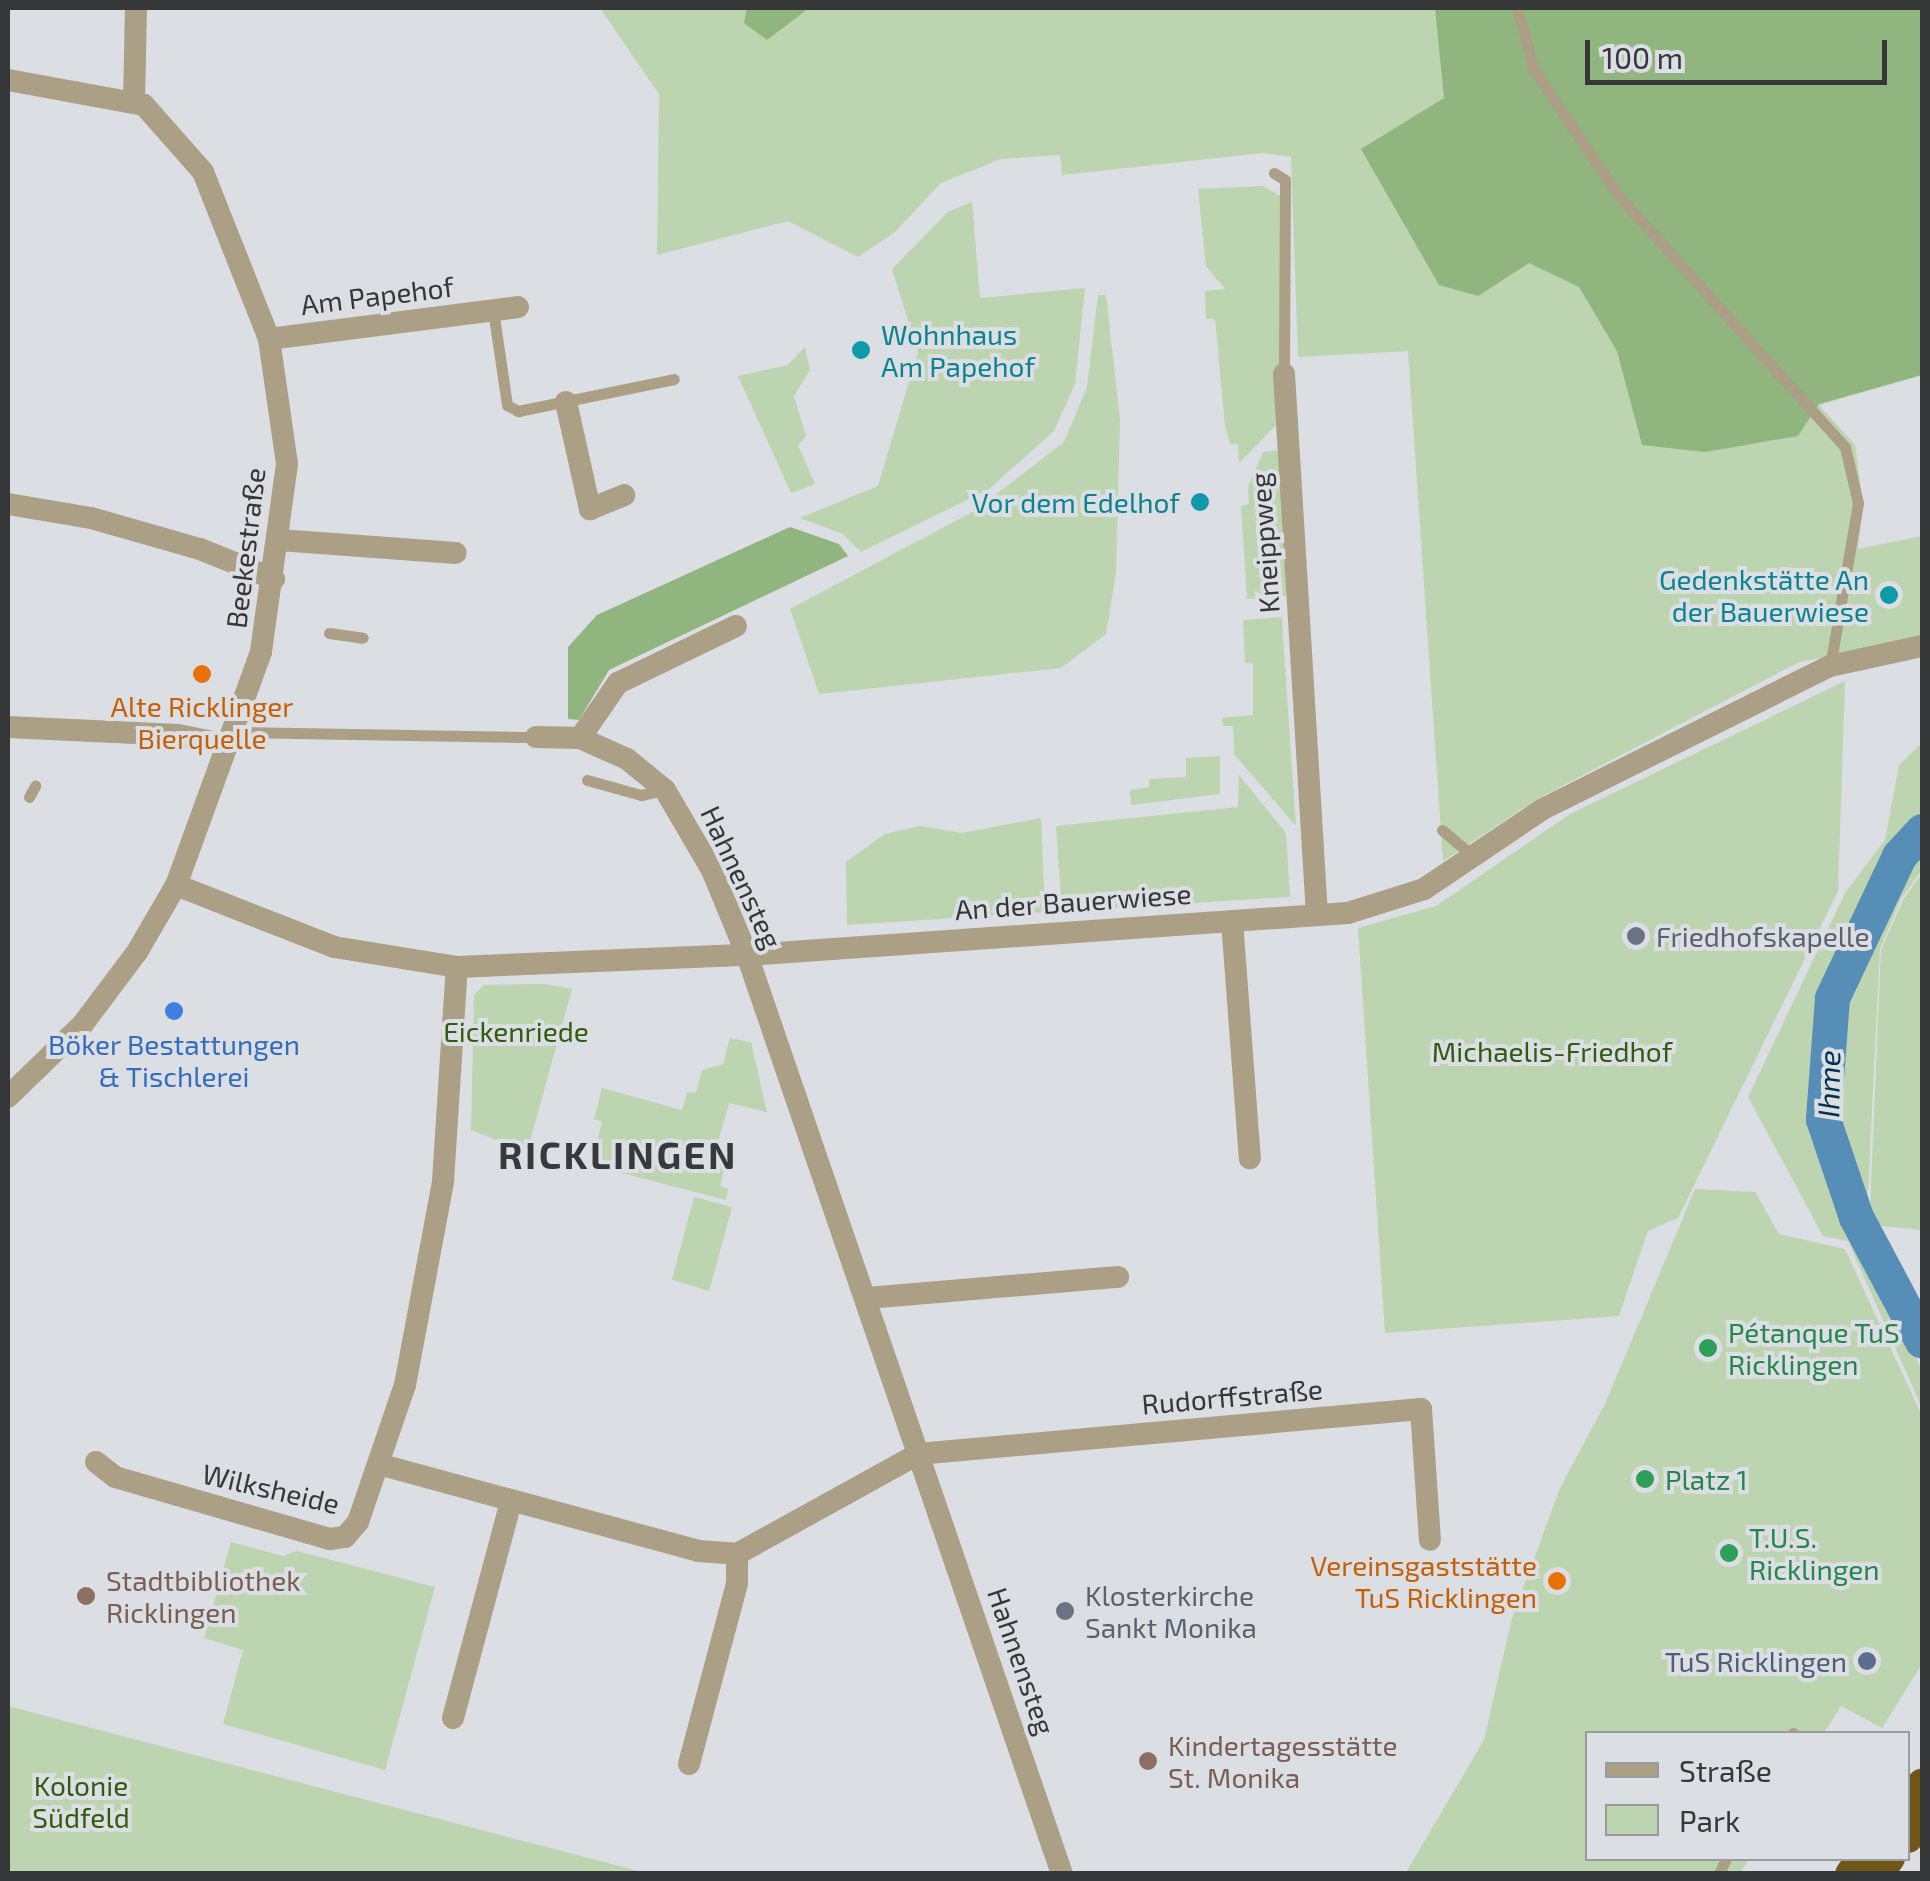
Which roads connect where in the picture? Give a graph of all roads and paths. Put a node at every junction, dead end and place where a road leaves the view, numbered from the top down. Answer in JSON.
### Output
{"nodes":[{"id":1,"x":136,"y":8,"type":"edge"},
{"id":2,"x":1517,"y":8,"type":"edge"},
{"id":3,"x":8,"y":80,"type":"edge"},
{"id":4,"x":134,"y":102,"type":"junction"},
{"id":5,"x":1274,"y":174,"type":"dead end"},
{"id":6,"x":518,"y":307,"type":"dead end"},
{"id":7,"x":494,"y":310,"type":"junction"},
{"id":8,"x":269,"y":340,"type":"junction"},
{"id":9,"x":1284,"y":374,"type":"joint"},
{"id":10,"x":674,"y":378,"type":"dead end"},
{"id":11,"x":566,"y":402,"type":"junction"},
{"id":12,"x":624,"y":495,"type":"dead end"},
{"id":13,"x":8,"y":504,"type":"edge"},
{"id":14,"x":279,"y":540,"type":"junction"},
{"id":15,"x":456,"y":552,"type":"dead end"},
{"id":16,"x":274,"y":580,"type":"junction"},
{"id":17,"x":736,"y":626,"type":"dead end"},
{"id":18,"x":329,"y":633,"type":"dead end"},
{"id":19,"x":363,"y":638,"type":"dead end"},
{"id":20,"x":1922,"y":646,"type":"edge"},
{"id":21,"x":1830,"y":666,"type":"junction"},
{"id":22,"x":8,"y":727,"type":"edge"},
{"id":23,"x":536,"y":737,"type":"joint"},
{"id":24,"x":580,"y":738,"type":"junction"},
{"id":25,"x":232,"y":739,"type":"junction"},
{"id":26,"x":587,"y":780,"type":"dead end"},
{"id":27,"x":665,"y":790,"type":"junction"},
{"id":28,"x":1442,"y":830,"type":"dead end"},
{"id":29,"x":1473,"y":857,"type":"junction"},
{"id":30,"x":176,"y":885,"type":"junction"},
{"id":31,"x":1317,"y":915,"type":"junction"},
{"id":32,"x":1232,"y":922,"type":"junction"},
{"id":33,"x":747,"y":955,"type":"junction"},
{"id":34,"x":456,"y":967,"type":"junction"},
{"id":35,"x":8,"y":1097,"type":"edge"},
{"id":36,"x":1250,"y":1158,"type":"dead end"},
{"id":37,"x":1118,"y":1278,"type":"dead end"},
{"id":38,"x":867,"y":1298,"type":"junction"},
{"id":39,"x":918,"y":1454,"type":"junction"},
{"id":40,"x":96,"y":1462,"type":"dead end"},
{"id":41,"x":382,"y":1465,"type":"junction"},
{"id":42,"x":512,"y":1501,"type":"junction"},
{"id":43,"x":1430,"y":1540,"type":"dead end"},
{"id":44,"x":737,"y":1554,"type":"junction"},
{"id":45,"x":453,"y":1718,"type":"dead end"},
{"id":46,"x":689,"y":1764,"type":"dead end"},
{"id":47,"x":1062,"y":1874,"type":"edge"}],
"edges":[{"from":1,"to":4,"type":"street"},
{"from":2,"to":21,"type":"lane"},
{"from":3,"to":4,"type":"street"},
{"from":4,"to":8,"type":"street","name":"Beekestraße"},
{"from":5,"to":9,"type":"lane","name":"Kneippweg"},
{"from":6,"to":7,"type":"street","name":"Am Papehof"},
{"from":7,"to":8,"type":"street","name":"Am Papehof"},
{"from":7,"to":11,"type":"lane","name":"Am Papehof"},
{"from":8,"to":14,"type":"street","name":"Beekestraße"},
{"from":9,"to":31,"type":"street","name":"Kneippweg"},
{"from":10,"to":11,"type":"lane","name":"Am Papehof"},
{"from":11,"to":12,"type":"street"},
{"from":13,"to":16,"type":"street"},
{"from":14,"to":15,"type":"street"},
{"from":14,"to":16,"type":"street","name":"Beekestraße"},
{"from":16,"to":25,"type":"street","name":"Beekestraße"},
{"from":17,"to":24,"type":"street"},
{"from":18,"to":19,"type":"lane"},
{"from":20,"to":21,"type":"street","name":"An der Bauerwiese"},
{"from":21,"to":29,"type":"street","name":"An der Bauerwiese"},
{"from":22,"to":25,"type":"street","name":"Hahnensteg"},
{"from":23,"to":24,"type":"street","name":"Hahnensteg"},
{"from":23,"to":25,"type":"lane","name":"Hahnensteg"},
{"from":24,"to":27,"type":"street","name":"Hahnensteg"},
{"from":25,"to":30,"type":"street","name":"Beekestraße"},
{"from":26,"to":27,"type":"lane"},
{"from":27,"to":33,"type":"street","name":"Hahnensteg"},
{"from":28,"to":29,"type":"lane"},
{"from":29,"to":31,"type":"street","name":"An der Bauerwiese"},
{"from":30,"to":34,"type":"street","name":"An der Bauerwiese"},
{"from":30,"to":35,"type":"street","name":"Beekestraße"},
{"from":31,"to":32,"type":"street","name":"An der Bauerwiese"},
{"from":32,"to":33,"type":"street","name":"An der Bauerwiese"},
{"from":32,"to":36,"type":"street"},
{"from":33,"to":34,"type":"street","name":"An der Bauerwiese"},
{"from":33,"to":38,"type":"street","name":"Hahnensteg"},
{"from":34,"to":41,"type":"street"},
{"from":37,"to":38,"type":"street"},
{"from":38,"to":39,"type":"street","name":"Hahnensteg"},
{"from":39,"to":43,"type":"street","name":"Rudorffstraße"},
{"from":39,"to":44,"type":"street"},
{"from":39,"to":47,"type":"street","name":"Hahnensteg"},
{"from":40,"to":41,"type":"street","name":"Wilksheide"},
{"from":41,"to":42,"type":"street"},
{"from":42,"to":44,"type":"street"},
{"from":42,"to":45,"type":"street"},
{"from":44,"to":46,"type":"street"}]}
